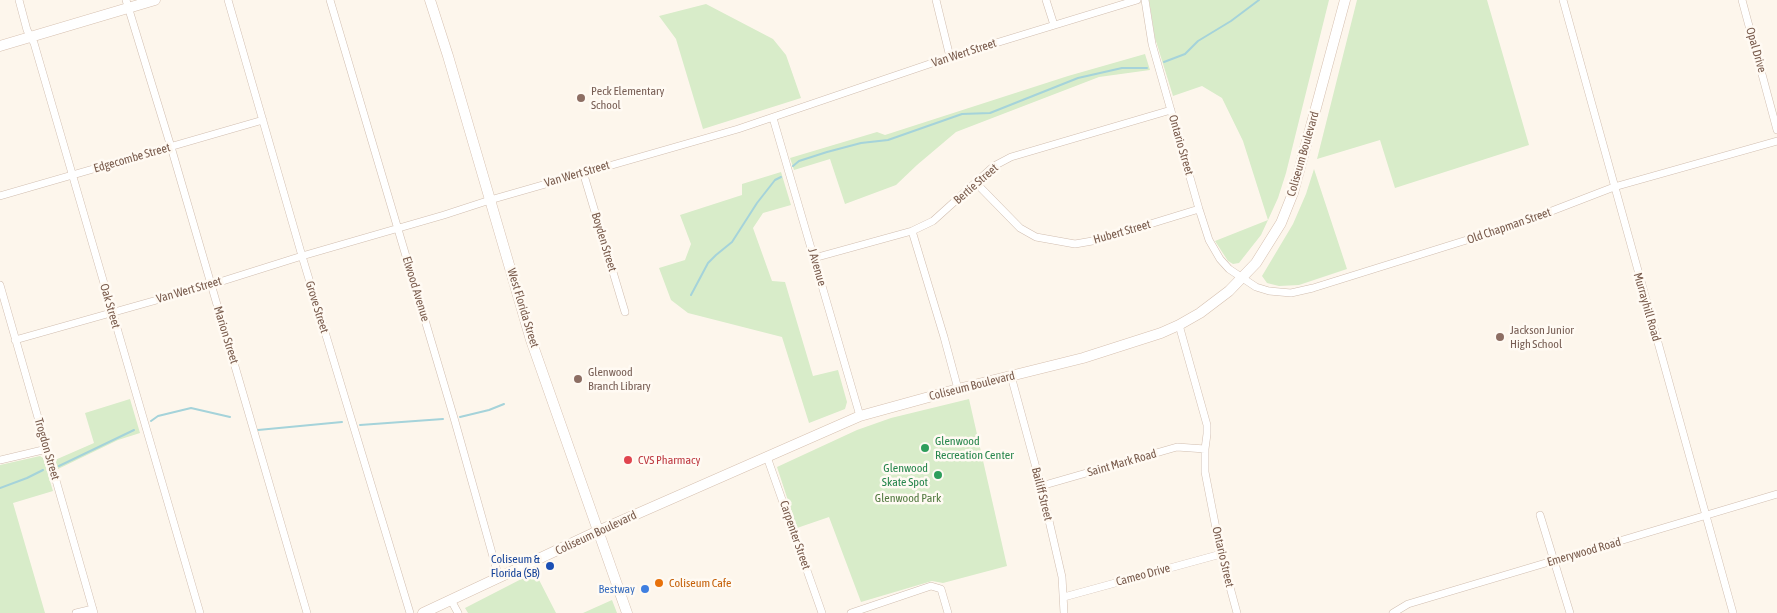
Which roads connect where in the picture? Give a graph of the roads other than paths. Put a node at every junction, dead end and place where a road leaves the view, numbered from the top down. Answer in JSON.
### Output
{"nodes":[{"id":1,"x":18,"y":0,"type":"edge"},
{"id":2,"x":155,"y":0,"type":"edge"},
{"id":3,"x":228,"y":0,"type":"edge"},
{"id":4,"x":330,"y":0,"type":"edge"},
{"id":5,"x":430,"y":0,"type":"edge"},
{"id":6,"x":936,"y":0,"type":"edge"},
{"id":7,"x":1046,"y":0,"type":"edge"},
{"id":8,"x":1137,"y":0,"type":"edge"},
{"id":9,"x":1145,"y":0,"type":"edge"},
{"id":10,"x":1345,"y":0,"type":"edge"},
{"id":11,"x":1562,"y":0,"type":"edge"},
{"id":12,"x":1742,"y":0,"type":"edge"},
{"id":13,"x":127,"y":4,"type":"edge"},
{"id":14,"x":1054,"y":25,"type":"junction"},
{"id":15,"x":30,"y":36,"type":"junction"},
{"id":16,"x":0,"y":46,"type":"edge"},
{"id":17,"x":950,"y":57,"type":"junction"},
{"id":18,"x":1171,"y":110,"type":"junction"},
{"id":19,"x":773,"y":118,"type":"junction"},
{"id":20,"x":263,"y":120,"type":"junction"},
{"id":21,"x":1777,"y":130,"type":"edge"},
{"id":22,"x":1777,"y":141,"type":"edge"},
{"id":23,"x":171,"y":147,"type":"junction"},
{"id":24,"x":583,"y":172,"type":"junction"},
{"id":25,"x":71,"y":175,"type":"junction"},
{"id":26,"x":976,"y":183,"type":"junction"},
{"id":27,"x":1614,"y":187,"type":"junction"},
{"id":28,"x":0,"y":196,"type":"edge"},
{"id":29,"x":490,"y":200,"type":"junction"},
{"id":30,"x":1199,"y":209,"type":"junction"},
{"id":31,"x":398,"y":229,"type":"junction"},
{"id":32,"x":912,"y":231,"type":"junction"},
{"id":33,"x":302,"y":256,"type":"junction"},
{"id":34,"x":814,"y":258,"type":"junction"},
{"id":35,"x":1242,"y":278,"type":"junction"},
{"id":36,"x":210,"y":284,"type":"junction"},
{"id":37,"x":0,"y":285,"type":"edge"},
{"id":38,"x":112,"y":312,"type":"junction"},
{"id":39,"x":625,"y":312,"type":"dead end"},
{"id":40,"x":1179,"y":325,"type":"junction"},
{"id":41,"x":15,"y":340,"type":"junction"},
{"id":42,"x":1011,"y":376,"type":"junction"},
{"id":43,"x":958,"y":389,"type":"junction"},
{"id":44,"x":860,"y":416,"type":"junction"},
{"id":45,"x":47,"y":449,"type":"junction"},
{"id":46,"x":1204,"y":449,"type":"junction"},
{"id":47,"x":766,"y":457,"type":"junction"},
{"id":48,"x":0,"y":460,"type":"edge"},
{"id":49,"x":1041,"y":486,"type":"junction"},
{"id":50,"x":1777,"y":494,"type":"edge"},
{"id":51,"x":1540,"y":515,"type":"dead end"},
{"id":52,"x":1706,"y":515,"type":"junction"},
{"id":53,"x":598,"y":531,"type":"junction"},
{"id":54,"x":1221,"y":554,"type":"junction"},
{"id":55,"x":1554,"y":560,"type":"junction"},
{"id":56,"x":499,"y":578,"type":"junction"},
{"id":57,"x":1064,"y":597,"type":"junction"},
{"id":58,"x":451,"y":600,"type":"junction"},
{"id":59,"x":93,"y":611,"type":"edge"},
{"id":60,"x":76,"y":613,"type":"edge"},
{"id":61,"x":200,"y":613,"type":"edge"},
{"id":62,"x":307,"y":613,"type":"edge"},
{"id":63,"x":410,"y":613,"type":"edge"},
{"id":64,"x":423,"y":613,"type":"edge"},
{"id":65,"x":458,"y":613,"type":"edge"},
{"id":66,"x":627,"y":613,"type":"edge"},
{"id":67,"x":822,"y":613,"type":"edge"},
{"id":68,"x":851,"y":613,"type":"edge"},
{"id":69,"x":948,"y":613,"type":"edge"},
{"id":70,"x":1064,"y":613,"type":"edge"},
{"id":71,"x":1237,"y":613,"type":"edge"},
{"id":72,"x":1393,"y":613,"type":"edge"},
{"id":73,"x":1570,"y":613,"type":"edge"},
{"id":74,"x":1734,"y":613,"type":"edge"}],
"edges":[{"from":1,"to":15,"type":"street","name":"Oak Street"},
{"from":2,"to":13,"type":"main road"},
{"from":3,"to":20,"type":"street","name":"Grove Street"},
{"from":4,"to":31,"type":"street","name":"Elwood Avenue"},
{"from":5,"to":29,"type":"main road","name":"West Florida Street"},
{"from":6,"to":17,"type":"street"},
{"from":7,"to":14,"type":"street"},
{"from":8,"to":14,"type":"street","name":"Van Wert Street"},
{"from":9,"to":18,"type":"street","name":"Ontario Street"},
{"from":10,"to":35,"type":"main road","name":"Coliseum Boulevard"},
{"from":11,"to":27,"type":"street","name":"Murrayhill Road"},
{"from":12,"to":21,"type":"street","name":"Opal Drive"},
{"from":13,"to":15,"type":"main road"},
{"from":13,"to":23,"type":"street","name":"Marion Street"},
{"from":14,"to":17,"type":"street","name":"Van Wert Street"},
{"from":15,"to":16,"type":"main road"},
{"from":15,"to":25,"type":"street","name":"Oak Street"},
{"from":17,"to":19,"type":"street","name":"Van Wert Street"},
{"from":18,"to":26,"type":"street","name":"Bertie Street"},
{"from":18,"to":30,"type":"street","name":"Ontario Street"},
{"from":19,"to":24,"type":"street","name":"Van Wert Street"},
{"from":19,"to":34,"type":"street","name":"J Avenue"},
{"from":20,"to":23,"type":"street","name":"Edgecombe Street"},
{"from":20,"to":33,"type":"street","name":"Grove Street"},
{"from":22,"to":27,"type":"street","name":"Old Chapman Street"},
{"from":23,"to":25,"type":"street","name":"Edgecombe Street"},
{"from":23,"to":36,"type":"street","name":"Marion Street"},
{"from":24,"to":29,"type":"street","name":"Van Wert Street"},
{"from":24,"to":39,"type":"street","name":"Boyden Street"},
{"from":25,"to":28,"type":"street","name":"Edgecombe Street"},
{"from":25,"to":38,"type":"street","name":"Oak Street"},
{"from":26,"to":30,"type":"street","name":"Hubert Street"},
{"from":26,"to":32,"type":"street","name":"Bertie Street"},
{"from":27,"to":35,"type":"street","name":"Old Chapman Street"},
{"from":27,"to":52,"type":"street","name":"Murrayhill Road"},
{"from":29,"to":31,"type":"street","name":"Van Wert Street"},
{"from":29,"to":53,"type":"main road","name":"West Florida Street"},
{"from":30,"to":35,"type":"street","name":"Ontario Street"},
{"from":31,"to":33,"type":"street","name":"Van Wert Street"},
{"from":31,"to":56,"type":"street","name":"Elwood Avenue"},
{"from":32,"to":34,"type":"street","name":"Bertie Street"},
{"from":32,"to":43,"type":"street"},
{"from":33,"to":36,"type":"street","name":"Van Wert Street"},
{"from":33,"to":63,"type":"street","name":"Grove Street"},
{"from":34,"to":44,"type":"street","name":"J Avenue"},
{"from":35,"to":40,"type":"main road","name":"Coliseum Boulevard"},
{"from":36,"to":38,"type":"street","name":"Van Wert Street"},
{"from":36,"to":62,"type":"street","name":"Marion Street"},
{"from":37,"to":41,"type":"street","name":"Trogdon Street"},
{"from":38,"to":41,"type":"street","name":"Van Wert Street"},
{"from":38,"to":61,"type":"street","name":"Oak Street"},
{"from":40,"to":42,"type":"main road","name":"Coliseum Boulevard"},
{"from":40,"to":46,"type":"street","name":"Ontario Street"},
{"from":41,"to":45,"type":"street","name":"Trogdon Street"},
{"from":42,"to":43,"type":"main road","name":"Coliseum Boulevard"},
{"from":42,"to":49,"type":"street","name":"Bailiff Street"},
{"from":43,"to":44,"type":"main road","name":"Coliseum Boulevard"},
{"from":44,"to":47,"type":"main road","name":"Coliseum Boulevard"},
{"from":45,"to":48,"type":"street"},
{"from":45,"to":59,"type":"street","name":"Trogdon Street"},
{"from":46,"to":49,"type":"street","name":"Saint Mark Road"},
{"from":46,"to":54,"type":"street","name":"Ontario Street"},
{"from":47,"to":53,"type":"main road","name":"Coliseum Boulevard"},
{"from":47,"to":67,"type":"street","name":"Carpenter Street"},
{"from":49,"to":57,"type":"street","name":"Bailiff Street"},
{"from":50,"to":52,"type":"street","name":"Emerywood Road"},
{"from":51,"to":55,"type":"street"},
{"from":52,"to":55,"type":"street","name":"Emerywood Road"},
{"from":52,"to":74,"type":"street","name":"Murrayhill Road"},
{"from":53,"to":56,"type":"main road","name":"Coliseum Boulevard"},
{"from":53,"to":66,"type":"main road","name":"West Florida Street"},
{"from":54,"to":57,"type":"street","name":"Cameo Drive"},
{"from":54,"to":71,"type":"street","name":"Ontario Street"},
{"from":55,"to":72,"type":"street","name":"Emerywood Road"},
{"from":55,"to":73,"type":"street"},
{"from":56,"to":58,"type":"main road","name":"Coliseum Boulevard"},
{"from":57,"to":70,"type":"street","name":"Bailiff Street"},
{"from":58,"to":64,"type":"main road","name":"Coliseum Boulevard"},
{"from":58,"to":65,"type":"street"},
{"from":59,"to":60,"type":"street"},
{"from":68,"to":69,"type":"street"}]}
